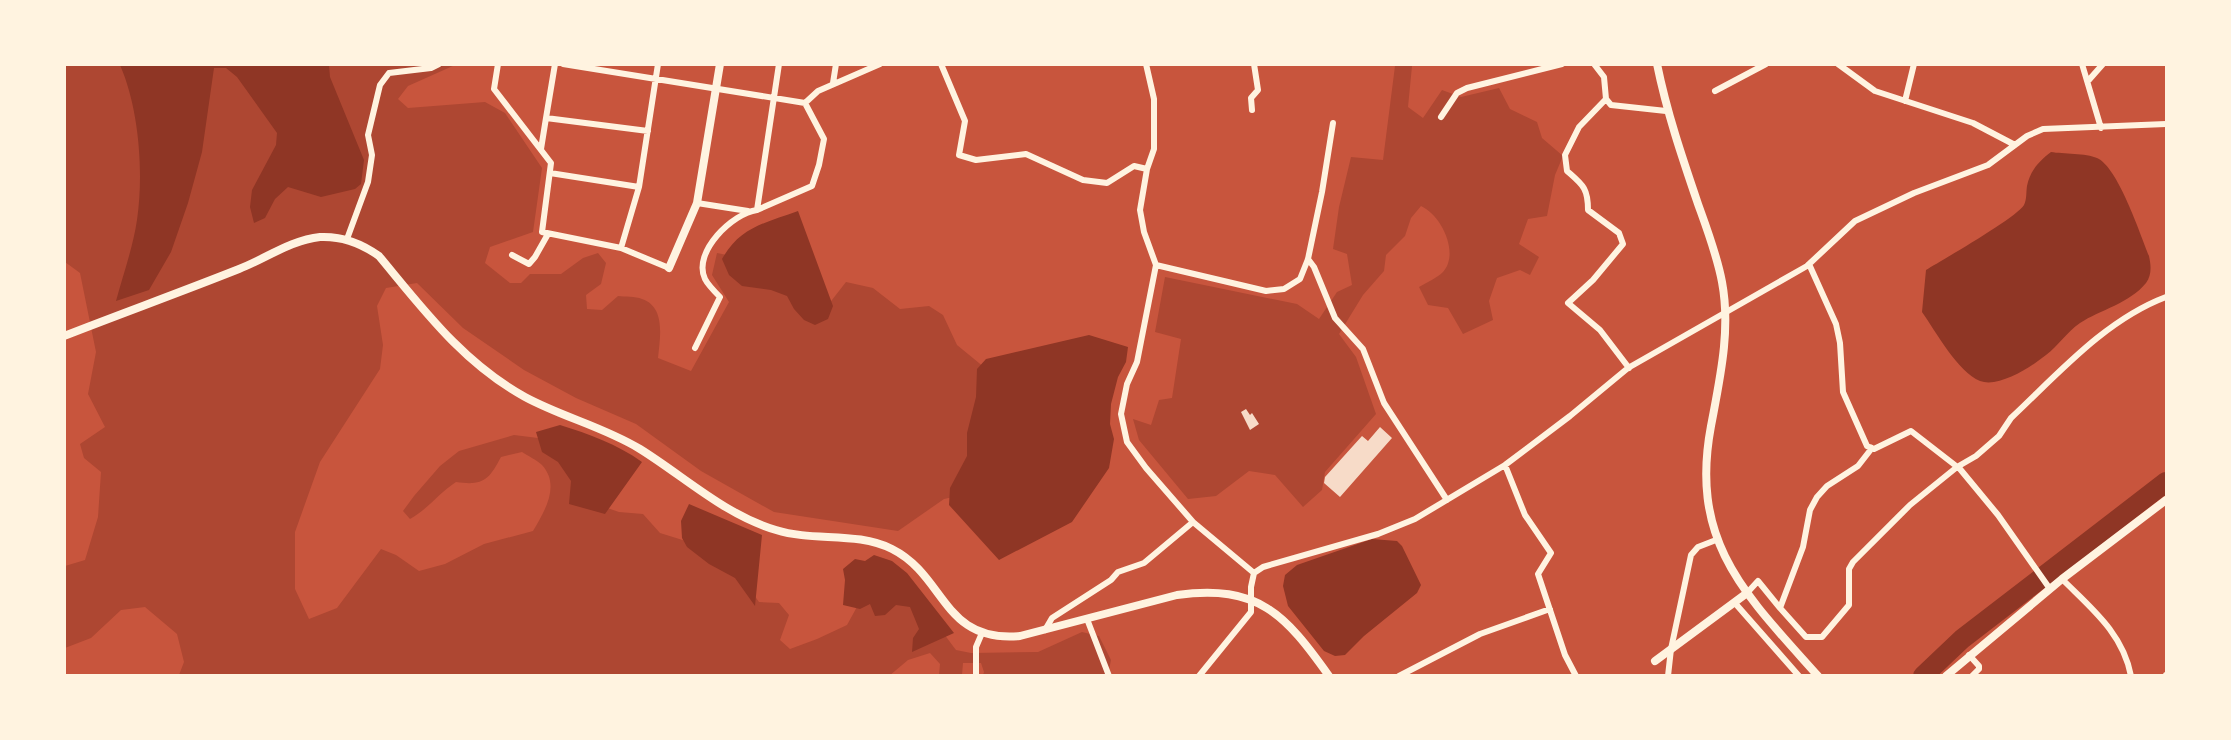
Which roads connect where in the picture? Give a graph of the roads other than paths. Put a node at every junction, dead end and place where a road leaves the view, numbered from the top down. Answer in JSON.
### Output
{"nodes":[{"id":1,"x":439,"y":64,"type":"edge"},
{"id":2,"x":498,"y":64,"type":"edge"},
{"id":3,"x":555,"y":64,"type":"edge"},
{"id":4,"x":563,"y":64,"type":"edge"},
{"id":5,"x":658,"y":64,"type":"edge"},
{"id":6,"x":720,"y":64,"type":"edge"},
{"id":7,"x":779,"y":64,"type":"edge"},
{"id":8,"x":836,"y":64,"type":"edge"},
{"id":9,"x":880,"y":64,"type":"edge"},
{"id":10,"x":941,"y":64,"type":"edge"},
{"id":11,"x":1146,"y":64,"type":"edge"},
{"id":12,"x":1254,"y":64,"type":"edge"},
{"id":13,"x":1562,"y":64,"type":"edge"},
{"id":14,"x":1594,"y":64,"type":"edge"},
{"id":15,"x":1657,"y":64,"type":"edge"},
{"id":16,"x":1766,"y":64,"type":"edge"},
{"id":17,"x":1838,"y":64,"type":"edge"},
{"id":18,"x":1914,"y":64,"type":"edge"},
{"id":19,"x":2082,"y":64,"type":"edge"},
{"id":20,"x":2103,"y":64,"type":"edge"},
{"id":21,"x":656,"y":78,"type":"junction"},
{"id":22,"x":2088,"y":81,"type":"junction"},
{"id":23,"x":833,"y":83,"type":"junction"},
{"id":24,"x":716,"y":89,"type":"junction"},
{"id":25,"x":1715,"y":92,"type":"dead end"},
{"id":26,"x":773,"y":99,"type":"junction"},
{"id":27,"x":1606,"y":99,"type":"junction"},
{"id":28,"x":1905,"y":100,"type":"junction"},
{"id":29,"x":804,"y":103,"type":"junction"},
{"id":30,"x":1252,"y":110,"type":"dead end"},
{"id":31,"x":1666,"y":111,"type":"junction"},
{"id":32,"x":1441,"y":117,"type":"dead end"},
{"id":33,"x":546,"y":118,"type":"junction"},
{"id":34,"x":1333,"y":123,"type":"dead end"},
{"id":35,"x":2166,"y":124,"type":"edge"},
{"id":36,"x":2101,"y":128,"type":"junction"},
{"id":37,"x":648,"y":131,"type":"junction"},
{"id":38,"x":2014,"y":145,"type":"junction"},
{"id":39,"x":542,"y":149,"type":"junction"},
{"id":40,"x":1146,"y":169,"type":"junction"},
{"id":41,"x":550,"y":173,"type":"junction"},
{"id":42,"x":639,"y":187,"type":"junction"},
{"id":43,"x":697,"y":203,"type":"junction"},
{"id":44,"x":757,"y":210,"type":"junction"},
{"id":45,"x":748,"y":211,"type":"junction"},
{"id":46,"x":548,"y":234,"type":"junction"},
{"id":47,"x":347,"y":239,"type":"junction"},
{"id":48,"x":621,"y":248,"type":"junction"},
{"id":49,"x":512,"y":255,"type":"dead end"},
{"id":50,"x":1308,"y":259,"type":"junction"},
{"id":51,"x":1809,"y":264,"type":"junction"},
{"id":52,"x":1156,"y":265,"type":"junction"},
{"id":53,"x":669,"y":268,"type":"joint"},
{"id":54,"x":2166,"y":297,"type":"edge"},
{"id":55,"x":1726,"y":314,"type":"junction"},
{"id":56,"x":64,"y":336,"type":"edge"},
{"id":57,"x":695,"y":348,"type":"dead end"},
{"id":58,"x":1629,"y":368,"type":"junction"},
{"id":59,"x":1872,"y":448,"type":"junction"},
{"id":60,"x":1505,"y":465,"type":"junction"},
{"id":61,"x":1957,"y":467,"type":"junction"},
{"id":62,"x":1447,"y":500,"type":"junction"},
{"id":63,"x":2166,"y":500,"type":"edge"},
{"id":64,"x":1193,"y":522,"type":"junction"},
{"id":65,"x":1716,"y":540,"type":"junction"},
{"id":66,"x":1254,"y":573,"type":"junction"},
{"id":67,"x":2061,"y":579,"type":"junction"},
{"id":68,"x":2048,"y":585,"type":"junction"},
{"id":69,"x":1747,"y":593,"type":"junction"},
{"id":70,"x":1251,"y":601,"type":"junction"},
{"id":71,"x":1734,"y":602,"type":"junction"},
{"id":72,"x":1780,"y":608,"type":"junction"},
{"id":73,"x":1550,"y":609,"type":"junction"},
{"id":74,"x":1087,"y":619,"type":"junction"},
{"id":75,"x":1045,"y":630,"type":"junction"},
{"id":76,"x":982,"y":633,"type":"junction"},
{"id":77,"x":1671,"y":649,"type":"junction"},
{"id":78,"x":1969,"y":655,"type":"junction"},
{"id":79,"x":1655,"y":661,"type":"dead end"},
{"id":80,"x":976,"y":675,"type":"edge"},
{"id":81,"x":1109,"y":675,"type":"edge"},
{"id":82,"x":1199,"y":675,"type":"edge"},
{"id":83,"x":1329,"y":675,"type":"edge"},
{"id":84,"x":1399,"y":675,"type":"edge"},
{"id":85,"x":1576,"y":675,"type":"edge"},
{"id":86,"x":1668,"y":675,"type":"edge"},
{"id":87,"x":1799,"y":675,"type":"edge"},
{"id":88,"x":1818,"y":675,"type":"edge"},
{"id":89,"x":1946,"y":675,"type":"edge"},
{"id":90,"x":1972,"y":675,"type":"edge"},
{"id":91,"x":2131,"y":675,"type":"edge"}],
"edges":[{"from":1,"to":47,"type":"street"},
{"from":2,"to":39,"type":"street"},
{"from":3,"to":33,"type":"street"},
{"from":4,"to":21,"type":"street"},
{"from":5,"to":21,"type":"street"},
{"from":6,"to":24,"type":"street"},
{"from":7,"to":26,"type":"street"},
{"from":8,"to":23,"type":"street"},
{"from":9,"to":23,"type":"street"},
{"from":10,"to":40,"type":"street"},
{"from":11,"to":40,"type":"street"},
{"from":12,"to":30,"type":"street"},
{"from":13,"to":32,"type":"street"},
{"from":14,"to":27,"type":"street"},
{"from":15,"to":31,"type":"main road"},
{"from":16,"to":25,"type":"street"},
{"from":17,"to":28,"type":"street"},
{"from":18,"to":28,"type":"street"},
{"from":19,"to":22,"type":"street"},
{"from":20,"to":22,"type":"street"},
{"from":21,"to":24,"type":"street"},
{"from":21,"to":37,"type":"street"},
{"from":22,"to":36,"type":"street"},
{"from":23,"to":29,"type":"street"},
{"from":24,"to":26,"type":"street"},
{"from":24,"to":43,"type":"street"},
{"from":26,"to":29,"type":"street"},
{"from":26,"to":44,"type":"street"},
{"from":27,"to":31,"type":"street"},
{"from":27,"to":58,"type":"street"},
{"from":28,"to":38,"type":"street"},
{"from":29,"to":44,"type":"street"},
{"from":31,"to":55,"type":"main road"},
{"from":33,"to":37,"type":"street"},
{"from":33,"to":39,"type":"street"},
{"from":34,"to":50,"type":"street"},
{"from":35,"to":36,"type":"street"},
{"from":36,"to":38,"type":"street"},
{"from":37,"to":42,"type":"street"},
{"from":38,"to":51,"type":"street"},
{"from":39,"to":41,"type":"street"},
{"from":40,"to":52,"type":"street"},
{"from":41,"to":42,"type":"street"},
{"from":41,"to":46,"type":"street"},
{"from":42,"to":48,"type":"street"},
{"from":43,"to":45,"type":"street"},
{"from":43,"to":53,"type":"street"},
{"from":44,"to":45,"type":"street"},
{"from":45,"to":57,"type":"street"},
{"from":46,"to":48,"type":"street"},
{"from":46,"to":49,"type":"street"},
{"from":47,"to":56,"type":"street"},
{"from":47,"to":76,"type":"street"},
{"from":48,"to":53,"type":"street"},
{"from":50,"to":52,"type":"street"},
{"from":50,"to":62,"type":"street"},
{"from":51,"to":55,"type":"street"},
{"from":51,"to":59,"type":"street"},
{"from":52,"to":64,"type":"street"},
{"from":54,"to":61,"type":"street"},
{"from":55,"to":58,"type":"street"},
{"from":55,"to":65,"type":"main road"},
{"from":58,"to":60,"type":"street"},
{"from":59,"to":61,"type":"street"},
{"from":59,"to":72,"type":"street"},
{"from":60,"to":62,"type":"street"},
{"from":60,"to":73,"type":"street"},
{"from":61,"to":68,"type":"street"},
{"from":61,"to":72,"type":"street"},
{"from":62,"to":66,"type":"street"},
{"from":63,"to":67,"type":"street"},
{"from":64,"to":66,"type":"street"},
{"from":64,"to":75,"type":"street"},
{"from":65,"to":69,"type":"main road"},
{"from":65,"to":77,"type":"street"},
{"from":66,"to":70,"type":"street"},
{"from":67,"to":68,"type":"street"},
{"from":67,"to":91,"type":"street"},
{"from":68,"to":78,"type":"street"},
{"from":69,"to":71,"type":"street"},
{"from":69,"to":72,"type":"street"},
{"from":69,"to":88,"type":"main road"},
{"from":70,"to":74,"type":"street"},
{"from":70,"to":82,"type":"street"},
{"from":70,"to":83,"type":"street"},
{"from":71,"to":77,"type":"street"},
{"from":71,"to":87,"type":"street"},
{"from":73,"to":84,"type":"street"},
{"from":73,"to":85,"type":"street"},
{"from":74,"to":75,"type":"street"},
{"from":74,"to":81,"type":"street"},
{"from":75,"to":76,"type":"street"},
{"from":76,"to":80,"type":"street"},
{"from":77,"to":79,"type":"street"},
{"from":77,"to":86,"type":"street"},
{"from":78,"to":89,"type":"street"},
{"from":78,"to":90,"type":"street"}]}
